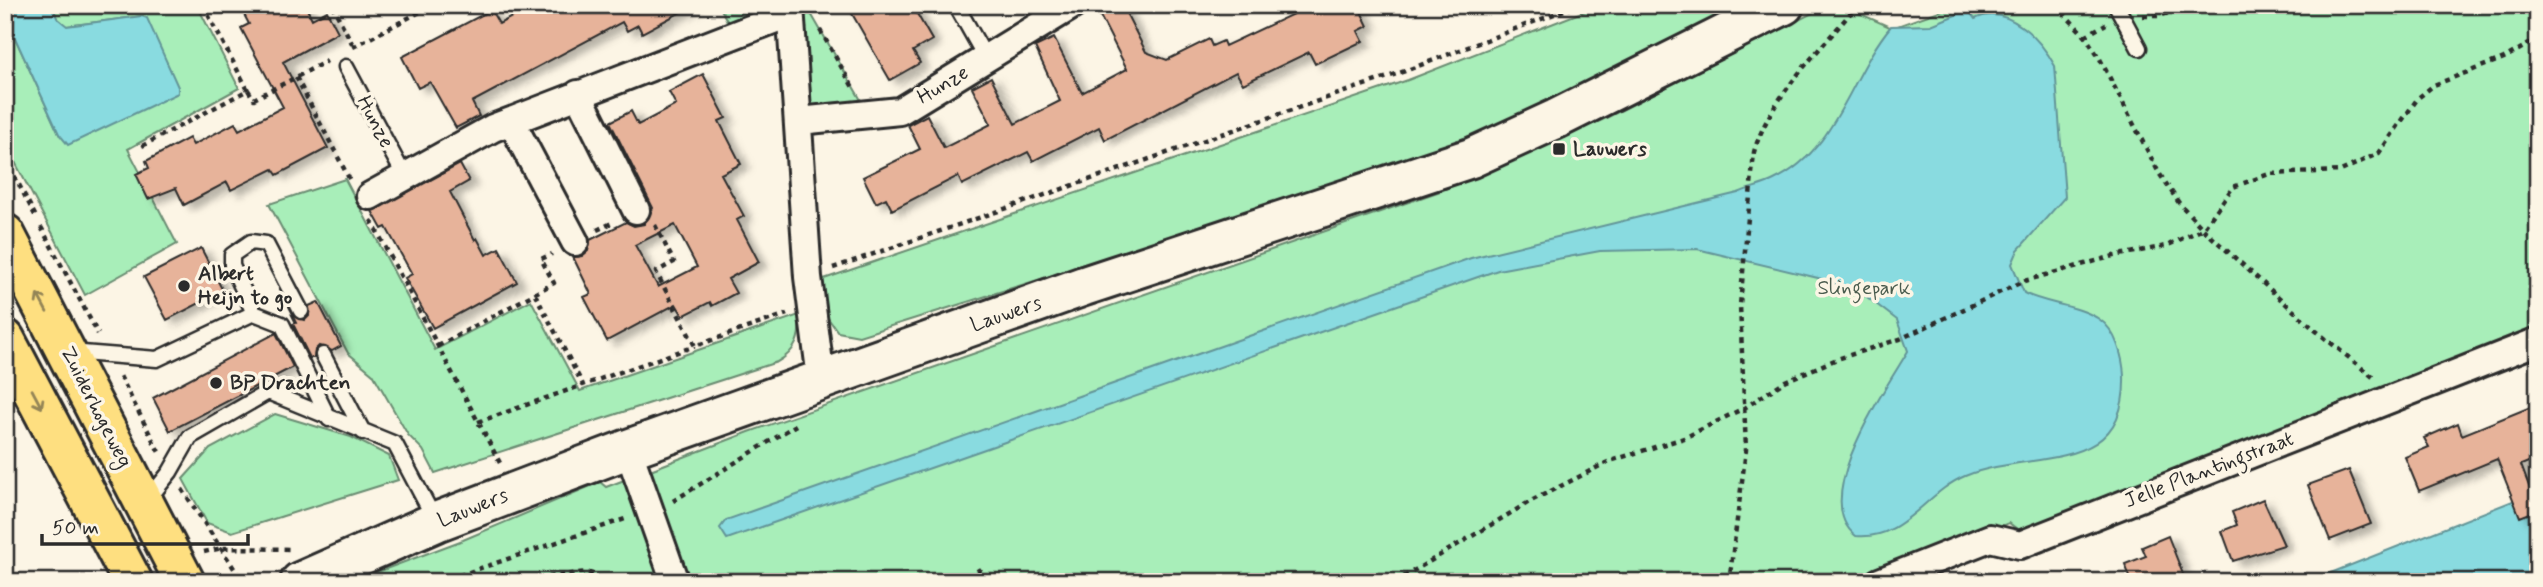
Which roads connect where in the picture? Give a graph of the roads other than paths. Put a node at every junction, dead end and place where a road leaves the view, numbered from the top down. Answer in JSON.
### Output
{"nodes":[{"id":1,"x":956,"y":5,"type":"edge"},
{"id":2,"x":1073,"y":5,"type":"edge"},
{"id":3,"x":1784,"y":5,"type":"edge"},
{"id":4,"x":2116,"y":5,"type":"edge"},
{"id":5,"x":798,"y":12,"type":"edge"},
{"id":6,"x":1042,"y":13,"type":"edge"},
{"id":7,"x":2139,"y":48,"type":"dead end"},
{"id":8,"x":987,"y":60,"type":"junction"},
{"id":9,"x":346,"y":67,"type":"dead end"},
{"id":10,"x":578,"y":94,"type":"junction"},
{"id":11,"x":511,"y":121,"type":"junction"},
{"id":12,"x":799,"y":121,"type":"junction"},
{"id":13,"x":405,"y":177,"type":"junction"},
{"id":14,"x":364,"y":199,"type":"road end"},
{"id":15,"x":636,"y":210,"type":"road end"},
{"id":16,"x":5,"y":234,"type":"edge"},
{"id":17,"x":575,"y":242,"type":"road end"},
{"id":18,"x":301,"y":311,"type":"dead end"},
{"id":19,"x":254,"y":313,"type":"junction"},
{"id":20,"x":5,"y":339,"type":"edge"},
{"id":21,"x":2538,"y":341,"type":"edge"},
{"id":22,"x":68,"y":352,"type":"junction"},
{"id":23,"x":323,"y":355,"type":"dead end"},
{"id":24,"x":821,"y":379,"type":"junction"},
{"id":25,"x":329,"y":419,"type":"junction"},
{"id":26,"x":363,"y":432,"type":"junction"},
{"id":27,"x":628,"y":449,"type":"junction"},
{"id":28,"x":145,"y":503,"type":"junction"},
{"id":29,"x":436,"y":522,"type":"junction"},
{"id":30,"x":133,"y":582,"type":"edge"},
{"id":31,"x":185,"y":582,"type":"edge"},
{"id":32,"x":300,"y":582,"type":"edge"},
{"id":33,"x":675,"y":582,"type":"edge"},
{"id":34,"x":1879,"y":582,"type":"edge"}],
"edges":[{"from":1,"to":8,"type":"lane"},
{"from":2,"to":6,"type":"street","name":"Hunze"},
{"from":3,"to":24,"type":"street","name":"Lauwers"},
{"from":4,"to":7,"type":"lane"},
{"from":5,"to":10,"type":"street"},
{"from":5,"to":12,"type":"street"},
{"from":6,"to":8,"type":"street","name":"Hunze"},
{"from":8,"to":12,"type":"street","name":"Hunze"},
{"from":9,"to":13,"type":"lane","name":"Hunze"},
{"from":10,"to":11,"type":"street"},
{"from":10,"to":15,"type":"street"},
{"from":11,"to":13,"type":"street"},
{"from":11,"to":17,"type":"street"},
{"from":12,"to":24,"type":"street"},
{"from":13,"to":14,"type":"street"},
{"from":22,"to":16,"type":"main road","name":"Zuiderhogeweg","one_way":true},
{"from":18,"to":19,"type":"lane"},
{"from":19,"to":22,"type":"lane"},
{"from":19,"to":25,"type":"lane"},
{"from":20,"to":30,"type":"main road","one_way":true},
{"from":21,"to":34,"type":"street","name":"Jelle Plantingstraat"},
{"from":22,"to":28,"type":"main road","name":"Zuiderhogeweg"},
{"from":23,"to":26,"type":"lane"},
{"from":24,"to":27,"type":"street","name":"Lauwers"},
{"from":25,"to":26,"type":"lane"},
{"from":25,"to":28,"type":"lane"},
{"from":26,"to":29,"type":"lane"},
{"from":27,"to":29,"type":"street","name":"Lauwers"},
{"from":27,"to":33,"type":"street"},
{"from":28,"to":31,"type":"main road","name":"Zuiderhogeweg"},
{"from":29,"to":32,"type":"street","name":"Lauwers"}]}
